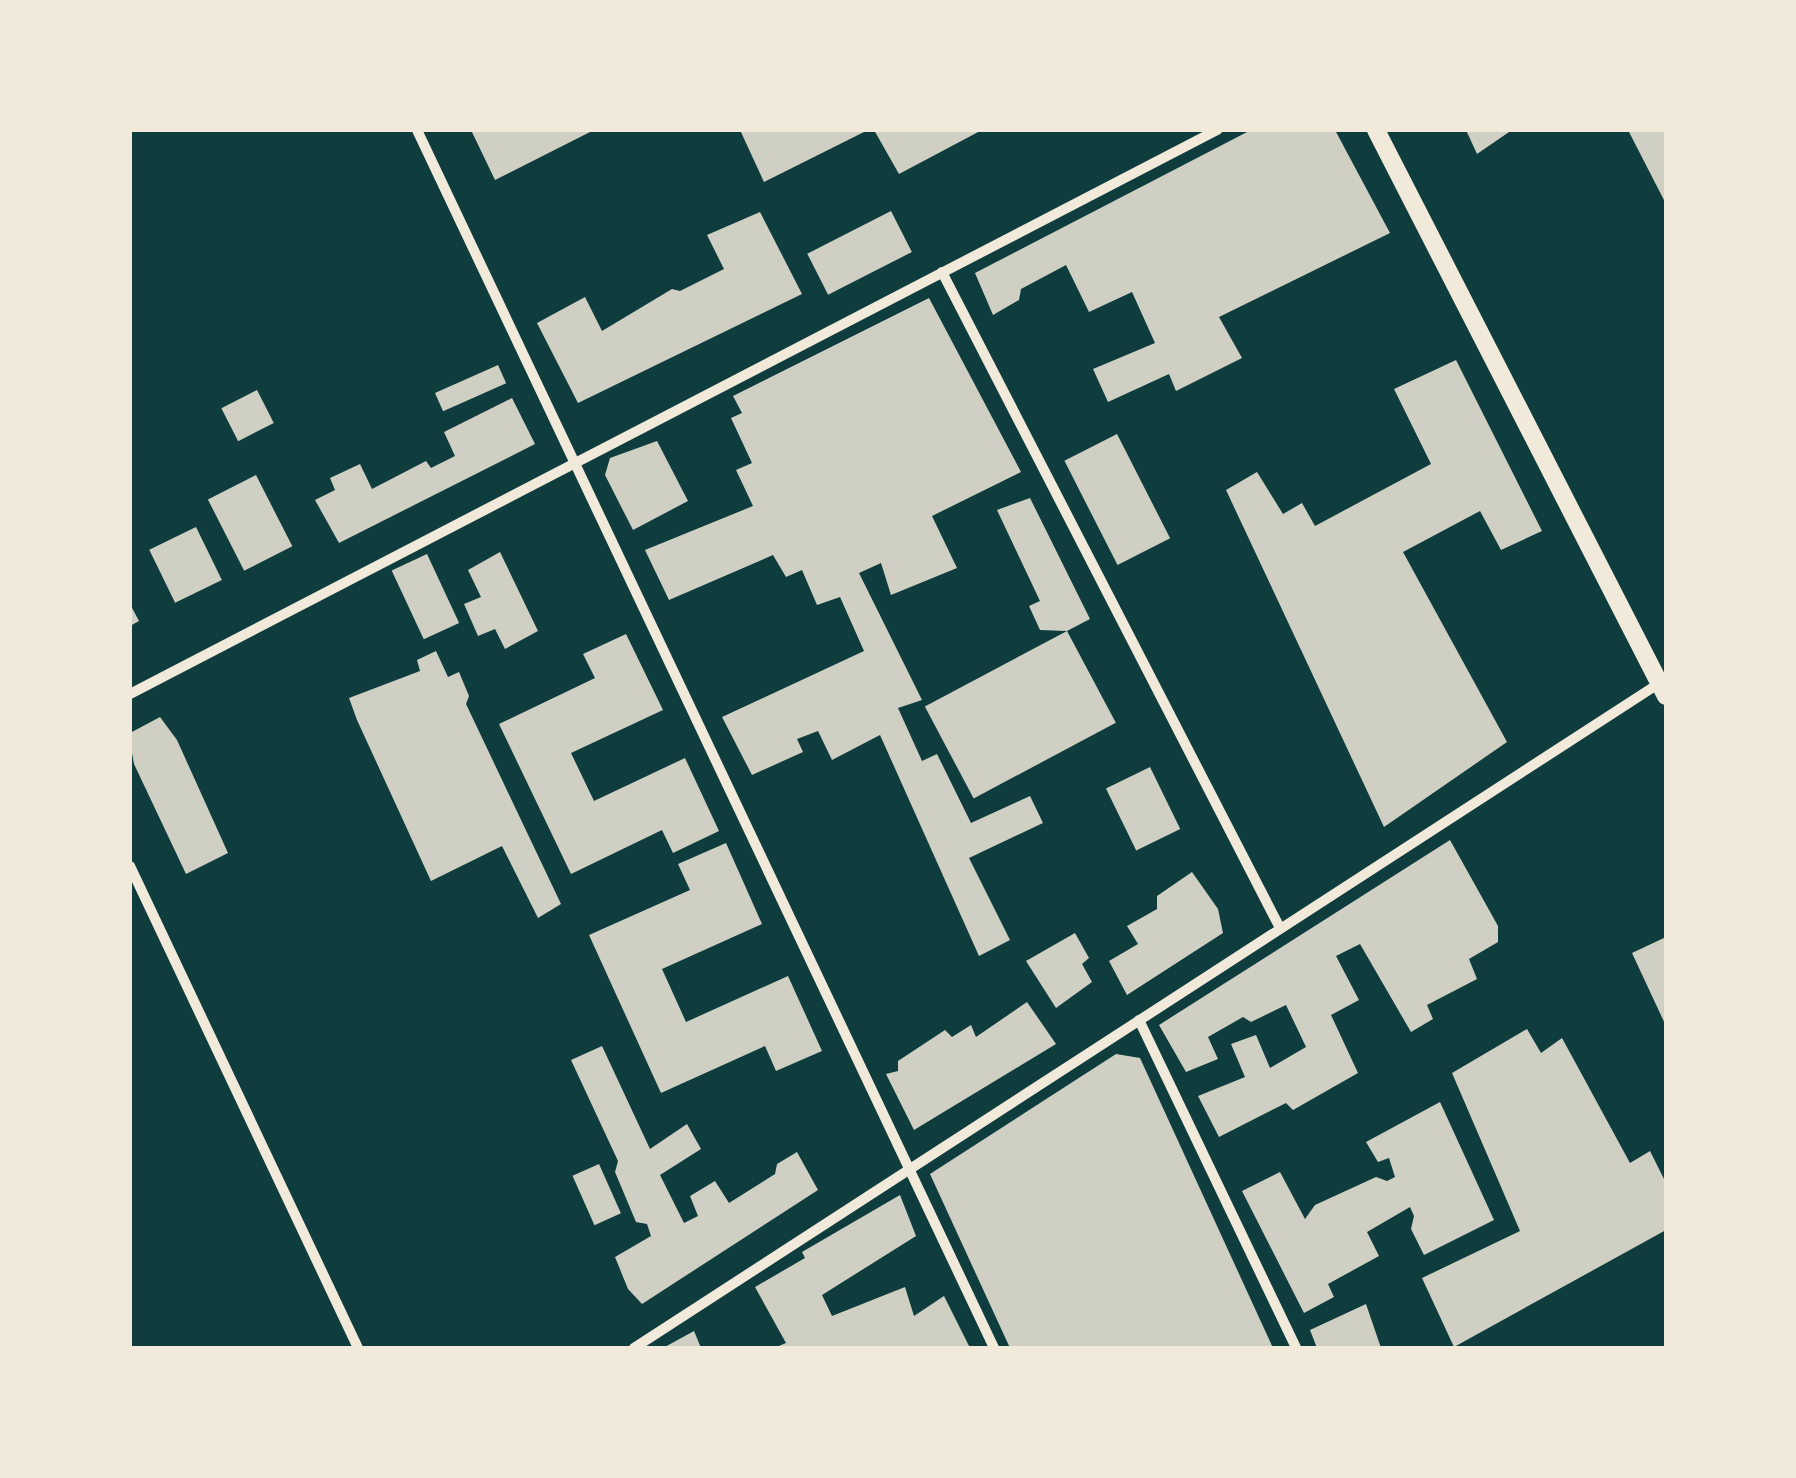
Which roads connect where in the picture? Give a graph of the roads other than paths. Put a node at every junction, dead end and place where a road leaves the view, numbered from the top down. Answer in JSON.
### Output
{"nodes":[{"id":1,"x":416,"y":130,"type":"edge"},
{"id":2,"x":1217,"y":130,"type":"edge"},
{"id":3,"x":1376,"y":130,"type":"edge"},
{"id":4,"x":942,"y":272,"type":"junction"},
{"id":5,"x":574,"y":462,"type":"junction"},
{"id":6,"x":1664,"y":686,"type":"edge"},
{"id":7,"x":130,"y":694,"type":"edge"},
{"id":8,"x":130,"y":866,"type":"edge"},
{"id":9,"x":1280,"y":928,"type":"junction"},
{"id":10,"x":1139,"y":1020,"type":"junction"},
{"id":11,"x":911,"y":1172,"type":"junction"},
{"id":12,"x":358,"y":1348,"type":"edge"},
{"id":13,"x":634,"y":1348,"type":"edge"},
{"id":14,"x":994,"y":1348,"type":"edge"},
{"id":15,"x":1296,"y":1348,"type":"edge"}],
"edges":[{"from":1,"to":5,"type":"street"},
{"from":2,"to":4,"type":"street"},
{"from":3,"to":6,"type":"street"},
{"from":4,"to":5,"type":"street"},
{"from":4,"to":9,"type":"street"},
{"from":5,"to":7,"type":"street"},
{"from":5,"to":11,"type":"street"},
{"from":6,"to":9,"type":"street"},
{"from":8,"to":12,"type":"street"},
{"from":9,"to":10,"type":"street"},
{"from":10,"to":11,"type":"street"},
{"from":10,"to":15,"type":"street"},
{"from":11,"to":13,"type":"street"},
{"from":11,"to":14,"type":"street"}]}
